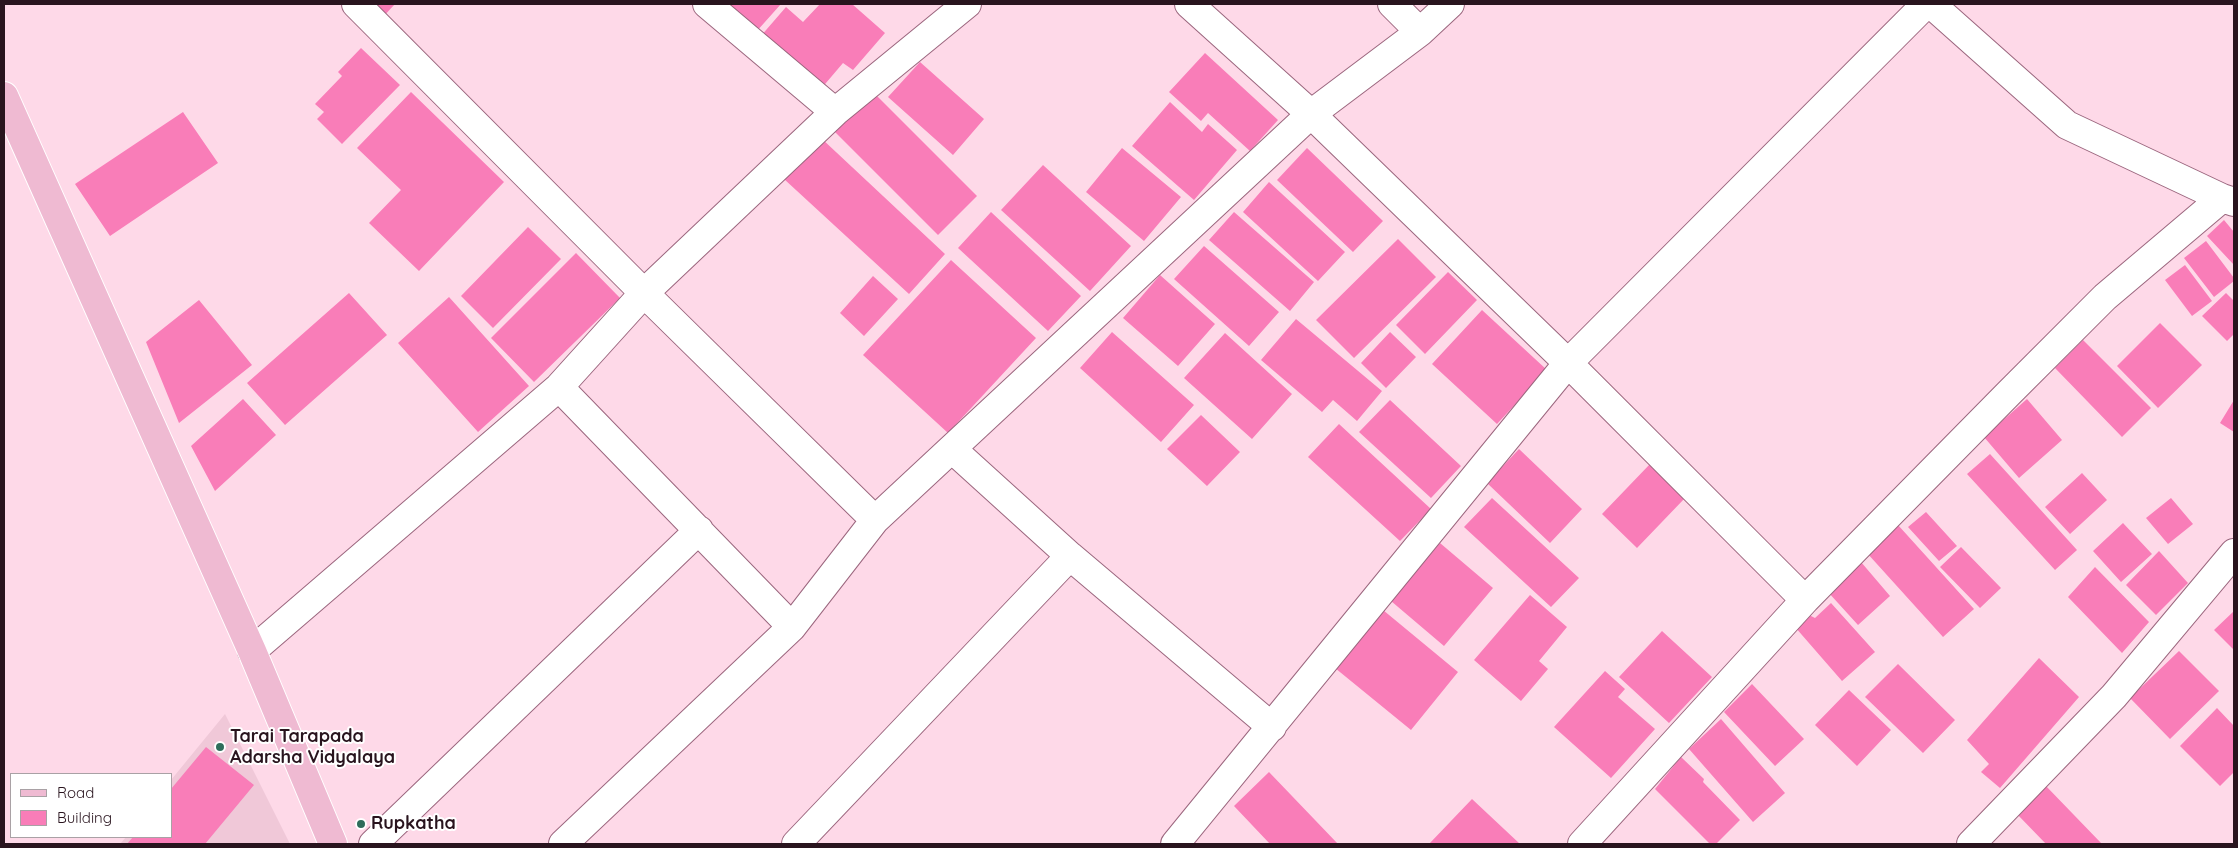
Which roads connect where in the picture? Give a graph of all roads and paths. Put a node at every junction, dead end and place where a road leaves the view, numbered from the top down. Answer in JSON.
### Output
{"nodes":[{"id":1,"x":356,"y":4,"type":"edge"},
{"id":2,"x":707,"y":4,"type":"edge"},
{"id":3,"x":967,"y":4,"type":"edge"},
{"id":4,"x":1189,"y":4,"type":"edge"},
{"id":5,"x":1392,"y":4,"type":"edge"},
{"id":6,"x":1450,"y":4,"type":"edge"},
{"id":7,"x":1926,"y":4,"type":"edge"},
{"id":8,"x":1931,"y":4,"type":"edge"},
{"id":9,"x":1420,"y":32,"type":"junction"},
{"id":10,"x":4,"y":96,"type":"edge"},
{"id":11,"x":835,"y":112,"type":"junction"},
{"id":12,"x":1311,"y":114,"type":"junction"},
{"id":13,"x":2228,"y":200,"type":"edge"},
{"id":14,"x":644,"y":293,"type":"junction"},
{"id":15,"x":1568,"y":363,"type":"junction"},
{"id":16,"x":559,"y":388,"type":"junction"},
{"id":17,"x":952,"y":449,"type":"junction"},
{"id":18,"x":875,"y":520,"type":"junction"},
{"id":19,"x":699,"y":530,"type":"junction"},
{"id":20,"x":2234,"y":553,"type":"edge"},
{"id":21,"x":1070,"y":556,"type":"junction"},
{"id":22,"x":1805,"y":600,"type":"junction"},
{"id":23,"x":792,"y":627,"type":"junction"},
{"id":24,"x":252,"y":651,"type":"junction"},
{"id":25,"x":1272,"y":727,"type":"junction"},
{"id":26,"x":333,"y":844,"type":"edge"},
{"id":27,"x":372,"y":844,"type":"edge"},
{"id":28,"x":563,"y":844,"type":"edge"},
{"id":29,"x":796,"y":844,"type":"edge"},
{"id":30,"x":1175,"y":844,"type":"edge"},
{"id":31,"x":1582,"y":844,"type":"edge"},
{"id":32,"x":1971,"y":844,"type":"edge"}],
"edges":[{"from":1,"to":14,"type":"street"},
{"from":2,"to":11,"type":"street"},
{"from":3,"to":11,"type":"street"},
{"from":4,"to":12,"type":"street"},
{"from":5,"to":9,"type":"street"},
{"from":6,"to":9,"type":"street"},
{"from":7,"to":15,"type":"street"},
{"from":8,"to":13,"type":"street"},
{"from":9,"to":12,"type":"street"},
{"from":10,"to":24,"type":"main road"},
{"from":11,"to":14,"type":"street"},
{"from":12,"to":15,"type":"street"},
{"from":12,"to":17,"type":"street"},
{"from":13,"to":22,"type":"street"},
{"from":14,"to":16,"type":"street"},
{"from":14,"to":18,"type":"street"},
{"from":15,"to":22,"type":"street"},
{"from":15,"to":25,"type":"street"},
{"from":16,"to":19,"type":"street"},
{"from":16,"to":24,"type":"street"},
{"from":17,"to":18,"type":"street"},
{"from":17,"to":21,"type":"street"},
{"from":18,"to":23,"type":"street"},
{"from":19,"to":23,"type":"street"},
{"from":19,"to":27,"type":"street"},
{"from":20,"to":32,"type":"street"},
{"from":21,"to":25,"type":"street"},
{"from":21,"to":29,"type":"street"},
{"from":22,"to":31,"type":"street"},
{"from":23,"to":28,"type":"street"},
{"from":24,"to":26,"type":"main road"},
{"from":25,"to":30,"type":"street"}]}
